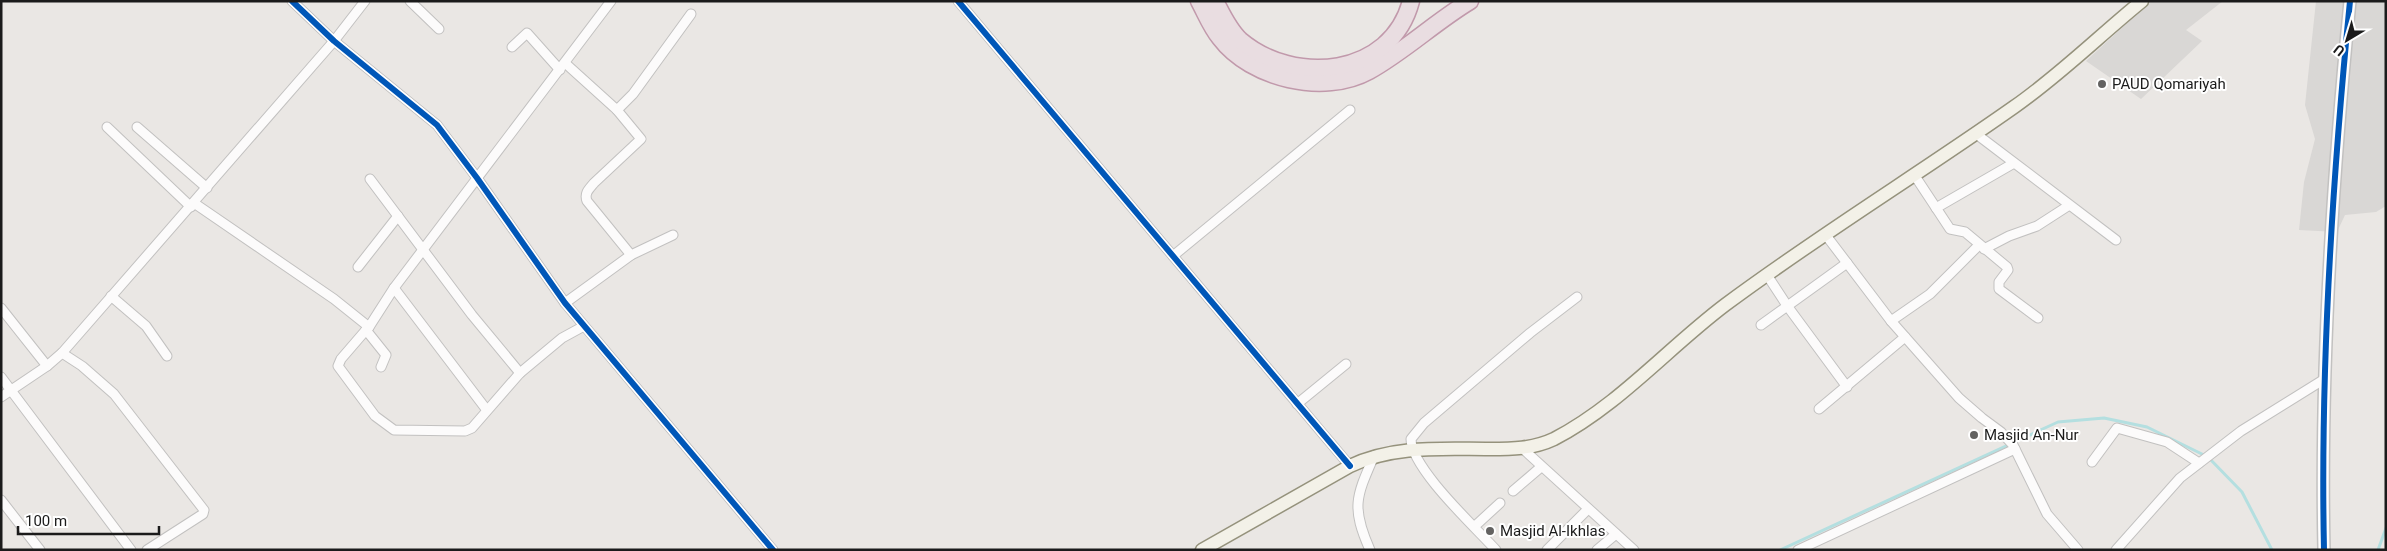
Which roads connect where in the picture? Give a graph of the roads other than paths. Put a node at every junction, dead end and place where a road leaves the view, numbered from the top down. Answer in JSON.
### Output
{"nodes":[{"id":1,"x":292,"y":1,"type":"edge"},
{"id":2,"x":366,"y":1,"type":"edge"},
{"id":3,"x":410,"y":1,"type":"edge"},
{"id":4,"x":611,"y":1,"type":"edge"},
{"id":5,"x":958,"y":1,"type":"edge"},
{"id":6,"x":1200,"y":1,"type":"edge"},
{"id":7,"x":1215,"y":1,"type":"edge"},
{"id":8,"x":1411,"y":1,"type":"edge"},
{"id":9,"x":1470,"y":1,"type":"edge"},
{"id":10,"x":2142,"y":1,"type":"edge"},
{"id":11,"x":2350,"y":1,"type":"edge"},
{"id":12,"x":691,"y":14,"type":"dead end"},
{"id":13,"x":439,"y":30,"type":"dead end"},
{"id":14,"x":334,"y":41,"type":"junction"},
{"id":15,"x":512,"y":47,"type":"dead end"},
{"id":16,"x":563,"y":66,"type":"junction"},
{"id":17,"x":617,"y":110,"type":"junction"},
{"id":18,"x":1350,"y":110,"type":"dead end"},
{"id":19,"x":107,"y":126,"type":"dead end"},
{"id":20,"x":137,"y":127,"type":"dead end"},
{"id":21,"x":1975,"y":134,"type":"junction"},
{"id":22,"x":2014,"y":163,"type":"junction"},
{"id":23,"x":1915,"y":176,"type":"junction"},
{"id":24,"x":478,"y":178,"type":"junction"},
{"id":25,"x":370,"y":179,"type":"dead end"},
{"id":26,"x":207,"y":188,"type":"junction"},
{"id":27,"x":193,"y":205,"type":"junction"},
{"id":28,"x":2068,"y":206,"type":"junction"},
{"id":29,"x":1936,"y":208,"type":"junction"},
{"id":30,"x":398,"y":216,"type":"junction"},
{"id":31,"x":1825,"y":234,"type":"junction"},
{"id":32,"x":673,"y":235,"type":"dead end"},
{"id":33,"x":2116,"y":240,"type":"dead end"},
{"id":34,"x":1982,"y":247,"type":"junction"},
{"id":35,"x":424,"y":250,"type":"junction"},
{"id":36,"x":631,"y":255,"type":"junction"},
{"id":37,"x":1172,"y":256,"type":"junction"},
{"id":38,"x":1847,"y":263,"type":"junction"},
{"id":39,"x":358,"y":267,"type":"dead end"},
{"id":40,"x":1767,"y":275,"type":"junction"},
{"id":41,"x":394,"y":288,"type":"junction"},
{"id":42,"x":111,"y":296,"type":"junction"},
{"id":43,"x":1578,"y":297,"type":"dead end"},
{"id":44,"x":565,"y":303,"type":"junction"},
{"id":45,"x":1788,"y":307,"type":"junction"},
{"id":46,"x":1,"y":308,"type":"edge"},
{"id":47,"x":2038,"y":318,"type":"dead end"},
{"id":48,"x":1891,"y":320,"type":"junction"},
{"id":49,"x":1761,"y":325,"type":"dead end"},
{"id":50,"x":584,"y":326,"type":"junction"},
{"id":51,"x":367,"y":328,"type":"junction"},
{"id":52,"x":1906,"y":337,"type":"junction"},
{"id":53,"x":62,"y":353,"type":"junction"},
{"id":54,"x":167,"y":356,"type":"dead end"},
{"id":55,"x":1346,"y":364,"type":"dead end"},
{"id":56,"x":47,"y":366,"type":"junction"},
{"id":57,"x":381,"y":367,"type":"dead end"},
{"id":58,"x":520,"y":373,"type":"junction"},
{"id":59,"x":1,"y":377,"type":"edge"},
{"id":60,"x":2323,"y":380,"type":"junction"},
{"id":61,"x":1847,"y":387,"type":"junction"},
{"id":62,"x":12,"y":390,"type":"junction"},
{"id":63,"x":1,"y":397,"type":"edge"},
{"id":64,"x":1297,"y":404,"type":"junction"},
{"id":65,"x":486,"y":409,"type":"junction"},
{"id":66,"x":1820,"y":409,"type":"dead end"},
{"id":67,"x":2014,"y":447,"type":"junction"},
{"id":68,"x":1522,"y":448,"type":"junction"},
{"id":69,"x":1412,"y":450,"type":"junction"},
{"id":70,"x":1374,"y":455,"type":"junction"},
{"id":71,"x":2092,"y":462,"type":"dead end"},
{"id":72,"x":2200,"y":462,"type":"junction"},
{"id":73,"x":1350,"y":466,"type":"junction"},
{"id":74,"x":1541,"y":466,"type":"junction"},
{"id":75,"x":1513,"y":491,"type":"dead end"},
{"id":76,"x":1,"y":500,"type":"edge"},
{"id":77,"x":1500,"y":503,"type":"dead end"},
{"id":78,"x":1588,"y":509,"type":"junction"},
{"id":79,"x":1475,"y":526,"type":"junction"},
{"id":80,"x":1616,"y":534,"type":"junction"},
{"id":81,"x":40,"y":550,"type":"edge"},
{"id":82,"x":131,"y":550,"type":"edge"},
{"id":83,"x":147,"y":550,"type":"edge"},
{"id":84,"x":773,"y":550,"type":"edge"},
{"id":85,"x":1202,"y":550,"type":"edge"},
{"id":86,"x":1370,"y":550,"type":"edge"},
{"id":87,"x":1496,"y":550,"type":"edge"},
{"id":88,"x":1547,"y":550,"type":"edge"},
{"id":89,"x":1597,"y":550,"type":"edge"},
{"id":90,"x":1634,"y":550,"type":"edge"},
{"id":91,"x":1798,"y":550,"type":"edge"},
{"id":92,"x":2078,"y":550,"type":"edge"},
{"id":93,"x":2116,"y":550,"type":"edge"},
{"id":94,"x":2324,"y":550,"type":"edge"}],
"edges":[{"from":1,"to":14,"type":"street"},
{"from":2,"to":14,"type":"street"},
{"from":3,"to":13,"type":"street"},
{"from":4,"to":16,"type":"street"},
{"from":5,"to":37,"type":"street"},
{"from":6,"to":9,"type":"highway"},
{"from":7,"to":8,"type":"highway"},
{"from":10,"to":21,"type":"main road"},
{"from":11,"to":60,"type":"street"},
{"from":12,"to":17,"type":"street"},
{"from":14,"to":24,"type":"street"},
{"from":14,"to":26,"type":"street"},
{"from":15,"to":16,"type":"street"},
{"from":16,"to":17,"type":"street"},
{"from":16,"to":24,"type":"street"},
{"from":17,"to":36,"type":"street"},
{"from":18,"to":37,"type":"street"},
{"from":19,"to":27,"type":"street"},
{"from":20,"to":26,"type":"street"},
{"from":21,"to":22,"type":"street"},
{"from":21,"to":23,"type":"main road"},
{"from":22,"to":28,"type":"street"},
{"from":22,"to":29,"type":"street"},
{"from":23,"to":29,"type":"street"},
{"from":23,"to":31,"type":"main road"},
{"from":24,"to":35,"type":"street"},
{"from":24,"to":44,"type":"street"},
{"from":25,"to":30,"type":"street"},
{"from":26,"to":27,"type":"street"},
{"from":27,"to":42,"type":"street"},
{"from":27,"to":51,"type":"street"},
{"from":28,"to":33,"type":"street"},
{"from":28,"to":34,"type":"street"},
{"from":29,"to":34,"type":"street"},
{"from":30,"to":35,"type":"street"},
{"from":30,"to":39,"type":"street"},
{"from":31,"to":38,"type":"street"},
{"from":31,"to":40,"type":"main road"},
{"from":32,"to":36,"type":"street"},
{"from":34,"to":47,"type":"street"},
{"from":34,"to":48,"type":"street"},
{"from":35,"to":41,"type":"street"},
{"from":35,"to":58,"type":"street"},
{"from":36,"to":44,"type":"street"},
{"from":37,"to":64,"type":"street"},
{"from":38,"to":45,"type":"street"},
{"from":38,"to":48,"type":"street"},
{"from":40,"to":45,"type":"street"},
{"from":40,"to":68,"type":"main road"},
{"from":41,"to":51,"type":"street"},
{"from":41,"to":65,"type":"street"},
{"from":42,"to":53,"type":"street"},
{"from":42,"to":54,"type":"street"},
{"from":43,"to":69,"type":"street"},
{"from":44,"to":50,"type":"street"},
{"from":45,"to":49,"type":"street"},
{"from":45,"to":61,"type":"street"},
{"from":46,"to":56,"type":"street"},
{"from":48,"to":52,"type":"street"},
{"from":50,"to":58,"type":"street"},
{"from":50,"to":84,"type":"street"},
{"from":51,"to":57,"type":"street"},
{"from":51,"to":65,"type":"street"},
{"from":52,"to":61,"type":"street"},
{"from":52,"to":67,"type":"street"},
{"from":53,"to":56,"type":"street"},
{"from":53,"to":83,"type":"street"},
{"from":55,"to":64,"type":"street"},
{"from":56,"to":62,"type":"street"},
{"from":58,"to":65,"type":"street"},
{"from":59,"to":62,"type":"street"},
{"from":60,"to":72,"type":"street"},
{"from":60,"to":94,"type":"street"},
{"from":61,"to":66,"type":"street"},
{"from":62,"to":63,"type":"street"},
{"from":62,"to":82,"type":"street"},
{"from":64,"to":73,"type":"street"},
{"from":67,"to":91,"type":"street"},
{"from":67,"to":92,"type":"street"},
{"from":68,"to":69,"type":"main road"},
{"from":68,"to":74,"type":"street"},
{"from":69,"to":70,"type":"main road"},
{"from":69,"to":79,"type":"street"},
{"from":70,"to":73,"type":"main road"},
{"from":70,"to":86,"type":"street"},
{"from":71,"to":72,"type":"street"},
{"from":72,"to":93,"type":"street"},
{"from":73,"to":85,"type":"main road"},
{"from":74,"to":75,"type":"street"},
{"from":74,"to":78,"type":"street"},
{"from":76,"to":81,"type":"street"},
{"from":77,"to":79,"type":"street"},
{"from":78,"to":80,"type":"street"},
{"from":78,"to":88,"type":"street"},
{"from":79,"to":87,"type":"street"},
{"from":80,"to":89,"type":"street"},
{"from":80,"to":90,"type":"street"}]}
